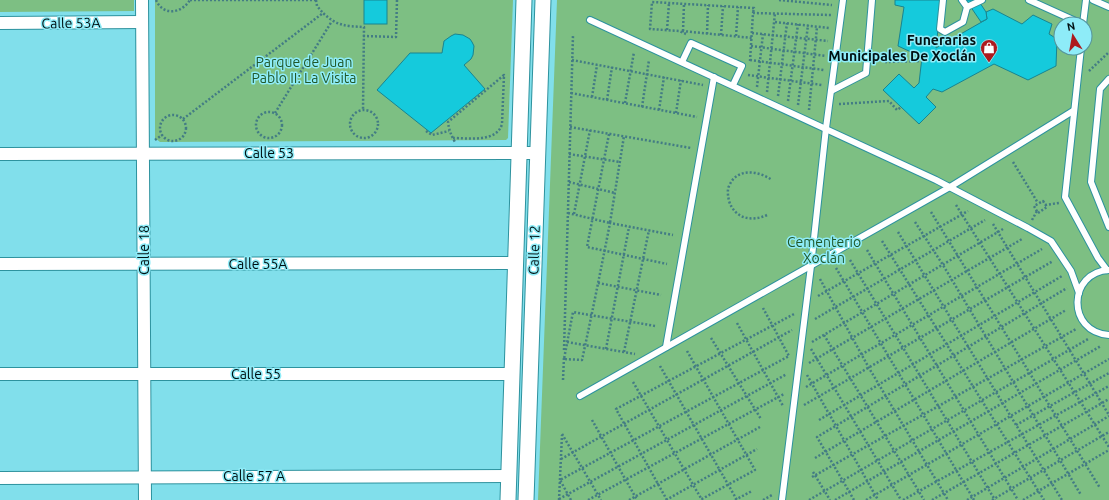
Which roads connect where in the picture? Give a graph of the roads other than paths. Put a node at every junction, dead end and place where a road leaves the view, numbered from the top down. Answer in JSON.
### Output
{"nodes":[{"id":1,"x":142,"y":0,"type":"edge"},
{"id":2,"x":524,"y":0,"type":"edge"},
{"id":3,"x":543,"y":0,"type":"edge"},
{"id":4,"x":843,"y":0,"type":"edge"},
{"id":5,"x":872,"y":0,"type":"edge"},
{"id":6,"x":943,"y":0,"type":"edge"},
{"id":7,"x":962,"y":0,"type":"edge"},
{"id":8,"x":982,"y":0,"type":"edge"},
{"id":9,"x":1029,"y":0,"type":"edge"},
{"id":10,"x":1086,"y":0,"type":"edge"},
{"id":11,"x":1093,"y":0,"type":"edge"},
{"id":12,"x":967,"y":8,"type":"junction"},
{"id":13,"x":1109,"y":8,"type":"edge"},
{"id":14,"x":1064,"y":16,"type":"edge"},
{"id":15,"x":1083,"y":16,"type":"edge"},
{"id":16,"x":590,"y":20,"type":"dead end"},
{"id":17,"x":142,"y":22,"type":"junction"},
{"id":18,"x":0,"y":23,"type":"edge"},
{"id":19,"x":1080,"y":56,"type":"edge"},
{"id":20,"x":682,"y":62,"type":"junction"},
{"id":21,"x":714,"y":77,"type":"junction"},
{"id":22,"x":1109,"y":79,"type":"edge"},
{"id":23,"x":733,"y":85,"type":"junction"},
{"id":24,"x":831,"y":91,"type":"junction"},
{"id":25,"x":1073,"y":111,"type":"junction"},
{"id":26,"x":826,"y":128,"type":"junction"},
{"id":27,"x":519,"y":152,"type":"junction"},
{"id":28,"x":143,"y":153,"type":"junction"},
{"id":29,"x":537,"y":153,"type":"junction"},
{"id":30,"x":0,"y":154,"type":"edge"},
{"id":31,"x":950,"y":187,"type":"junction"},
{"id":32,"x":1109,"y":227,"type":"edge"},
{"id":33,"x":516,"y":263,"type":"junction"},
{"id":34,"x":0,"y":264,"type":"edge"},
{"id":35,"x":144,"y":264,"type":"junction"},
{"id":36,"x":811,"y":266,"type":"junction"},
{"id":37,"x":1108,"y":270,"type":"edge"},
{"id":38,"x":1078,"y":293,"type":"junction"},
{"id":39,"x":1109,"y":335,"type":"edge"},
{"id":40,"x":666,"y":347,"type":"junction"},
{"id":41,"x":0,"y":374,"type":"edge"},
{"id":42,"x":144,"y":374,"type":"junction"},
{"id":43,"x":512,"y":374,"type":"junction"},
{"id":44,"x":580,"y":396,"type":"dead end"},
{"id":45,"x":529,"y":407,"type":"junction"},
{"id":46,"x":511,"y":408,"type":"junction"},
{"id":47,"x":509,"y":476,"type":"junction"},
{"id":48,"x":145,"y":477,"type":"junction"},
{"id":49,"x":0,"y":478,"type":"edge"},
{"id":50,"x":145,"y":500,"type":"edge"},
{"id":51,"x":508,"y":500,"type":"edge"},
{"id":52,"x":526,"y":500,"type":"edge"},
{"id":53,"x":782,"y":500,"type":"edge"}],
"edges":[{"from":1,"to":17,"type":"street","name":"Calle 18"},
{"from":2,"to":27,"type":"street","name":"Calle 12"},
{"from":3,"to":29,"type":"street","name":"Calle 12"},
{"from":4,"to":24,"type":"lane"},
{"from":5,"to":24,"type":"lane"},
{"from":6,"to":12,"type":"lane"},
{"from":7,"to":12,"type":"lane"},
{"from":8,"to":12,"type":"lane"},
{"from":9,"to":14,"type":"lane"},
{"from":10,"to":15,"type":"lane"},
{"from":11,"to":13,"type":"lane"},
{"from":16,"to":20,"type":"lane"},
{"from":17,"to":18,"type":"street","name":"Calle 53A"},
{"from":17,"to":28,"type":"street","name":"Calle 18"},
{"from":19,"to":25,"type":"lane"},
{"from":20,"to":21,"type":"lane"},
{"from":20,"to":23,"type":"lane"},
{"from":21,"to":23,"type":"lane"},
{"from":21,"to":40,"type":"lane"},
{"from":22,"to":32,"type":"lane"},
{"from":23,"to":26,"type":"lane"},
{"from":24,"to":26,"type":"lane"},
{"from":25,"to":31,"type":"lane"},
{"from":25,"to":37,"type":"lane"},
{"from":26,"to":31,"type":"lane"},
{"from":26,"to":36,"type":"lane"},
{"from":27,"to":28,"type":"street","name":"Calle 53"},
{"from":27,"to":29,"type":"street","name":"Calle 53"},
{"from":27,"to":33,"type":"street","name":"Calle 12"},
{"from":28,"to":30,"type":"street","name":"Calle 53"},
{"from":28,"to":35,"type":"street","name":"Calle 18"},
{"from":29,"to":45,"type":"street","name":"Calle 12"},
{"from":31,"to":36,"type":"lane"},
{"from":31,"to":38,"type":"lane"},
{"from":33,"to":35,"type":"street","name":"Calle 55A"},
{"from":33,"to":43,"type":"street","name":"Calle 12"},
{"from":34,"to":35,"type":"street","name":"Calle 55A"},
{"from":35,"to":42,"type":"street","name":"Calle 18"},
{"from":36,"to":40,"type":"lane"},
{"from":36,"to":53,"type":"lane"},
{"from":37,"to":38,"type":"lane"},
{"from":38,"to":39,"type":"lane"},
{"from":40,"to":44,"type":"lane"},
{"from":41,"to":42,"type":"street","name":"Calle 55"},
{"from":42,"to":43,"type":"street","name":"Calle 55"},
{"from":42,"to":48,"type":"street","name":"Calle 18"},
{"from":43,"to":46,"type":"street","name":"Calle 12"},
{"from":45,"to":46,"type":"street"},
{"from":45,"to":52,"type":"street","name":"Calle 12"},
{"from":46,"to":47,"type":"street","name":"Calle 12"},
{"from":47,"to":48,"type":"street","name":"Calle 57 A"},
{"from":47,"to":51,"type":"street","name":"Calle 12"},
{"from":48,"to":49,"type":"street","name":"Calle 57 A"},
{"from":48,"to":50,"type":"street","name":"Calle 18"}]}
